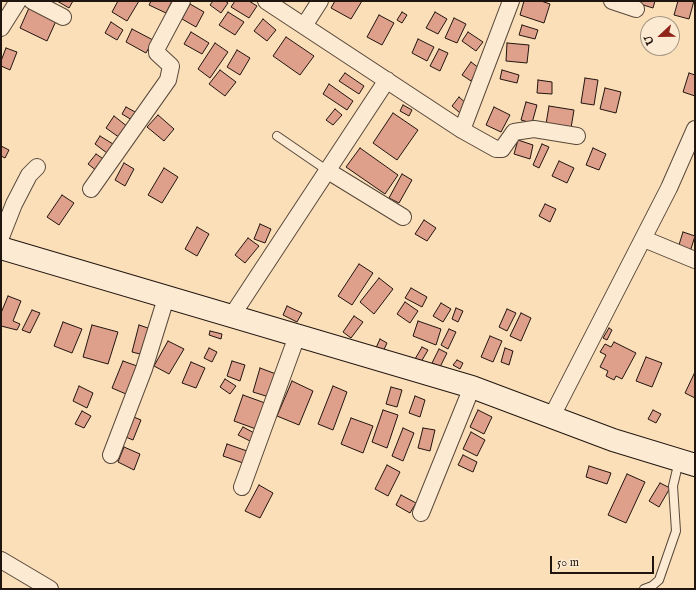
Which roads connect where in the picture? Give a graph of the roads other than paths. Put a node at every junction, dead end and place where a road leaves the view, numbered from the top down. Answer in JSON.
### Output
{"nodes":[{"id":1,"x":18,"y":1,"type":"edge"},
{"id":2,"x":32,"y":1,"type":"edge"},
{"id":3,"x":182,"y":1,"type":"edge"},
{"id":4,"x":266,"y":1,"type":"edge"},
{"id":5,"x":320,"y":1,"type":"edge"},
{"id":6,"x":511,"y":1,"type":"edge"},
{"id":7,"x":612,"y":1,"type":"edge"},
{"id":8,"x":636,"y":9,"type":"dead end"},
{"id":9,"x":63,"y":17,"type":"dead end"},
{"id":10,"x":304,"y":26,"type":"junction"},
{"id":11,"x":1,"y":27,"type":"edge"},
{"id":12,"x":387,"y":80,"type":"junction"},
{"id":13,"x":462,"y":130,"type":"junction"},
{"id":14,"x":277,"y":136,"type":"dead end"},
{"id":15,"x":577,"y":136,"type":"dead end"},
{"id":16,"x":694,"y":136,"type":"edge"},
{"id":17,"x":37,"y":167,"type":"dead end"},
{"id":18,"x":328,"y":171,"type":"junction"},
{"id":19,"x":92,"y":189,"type":"dead end"},
{"id":20,"x":403,"y":217,"type":"dead end"},
{"id":21,"x":1,"y":237,"type":"edge"},
{"id":22,"x":644,"y":239,"type":"junction"},
{"id":23,"x":1,"y":248,"type":"edge"},
{"id":24,"x":695,"y":260,"type":"edge"},
{"id":25,"x":166,"y":298,"type":"junction"},
{"id":26,"x":231,"y":317,"type":"junction"},
{"id":27,"x":297,"y":336,"type":"junction"},
{"id":28,"x":472,"y":387,"type":"junction"},
{"id":29,"x":552,"y":416,"type":"junction"},
{"id":30,"x":111,"y":455,"type":"dead end"},
{"id":31,"x":687,"y":463,"type":"edge"},
{"id":32,"x":242,"y":487,"type":"dead end"},
{"id":33,"x":421,"y":513,"type":"dead end"},
{"id":34,"x":2,"y":562,"type":"edge"},
{"id":35,"x":50,"y":589,"type":"edge"},
{"id":36,"x":644,"y":589,"type":"edge"}],
"edges":[{"from":1,"to":11,"type":"street"},
{"from":2,"to":9,"type":"street"},
{"from":3,"to":19,"type":"street"},
{"from":4,"to":10,"type":"street"},
{"from":5,"to":10,"type":"street"},
{"from":6,"to":13,"type":"street"},
{"from":7,"to":8,"type":"street"},
{"from":10,"to":12,"type":"street"},
{"from":12,"to":13,"type":"street"},
{"from":12,"to":18,"type":"street"},
{"from":13,"to":15,"type":"street"},
{"from":14,"to":18,"type":"lane"},
{"from":16,"to":22,"type":"street"},
{"from":17,"to":21,"type":"street"},
{"from":18,"to":20,"type":"street"},
{"from":18,"to":26,"type":"street"},
{"from":22,"to":24,"type":"street"},
{"from":22,"to":29,"type":"street"},
{"from":23,"to":25,"type":"street"},
{"from":25,"to":26,"type":"street"},
{"from":25,"to":30,"type":"street"},
{"from":26,"to":27,"type":"street"},
{"from":27,"to":28,"type":"street"},
{"from":27,"to":32,"type":"street"},
{"from":28,"to":29,"type":"street"},
{"from":28,"to":33,"type":"street"},
{"from":29,"to":31,"type":"street"},
{"from":31,"to":36,"type":"lane"},
{"from":34,"to":35,"type":"street"}]}
